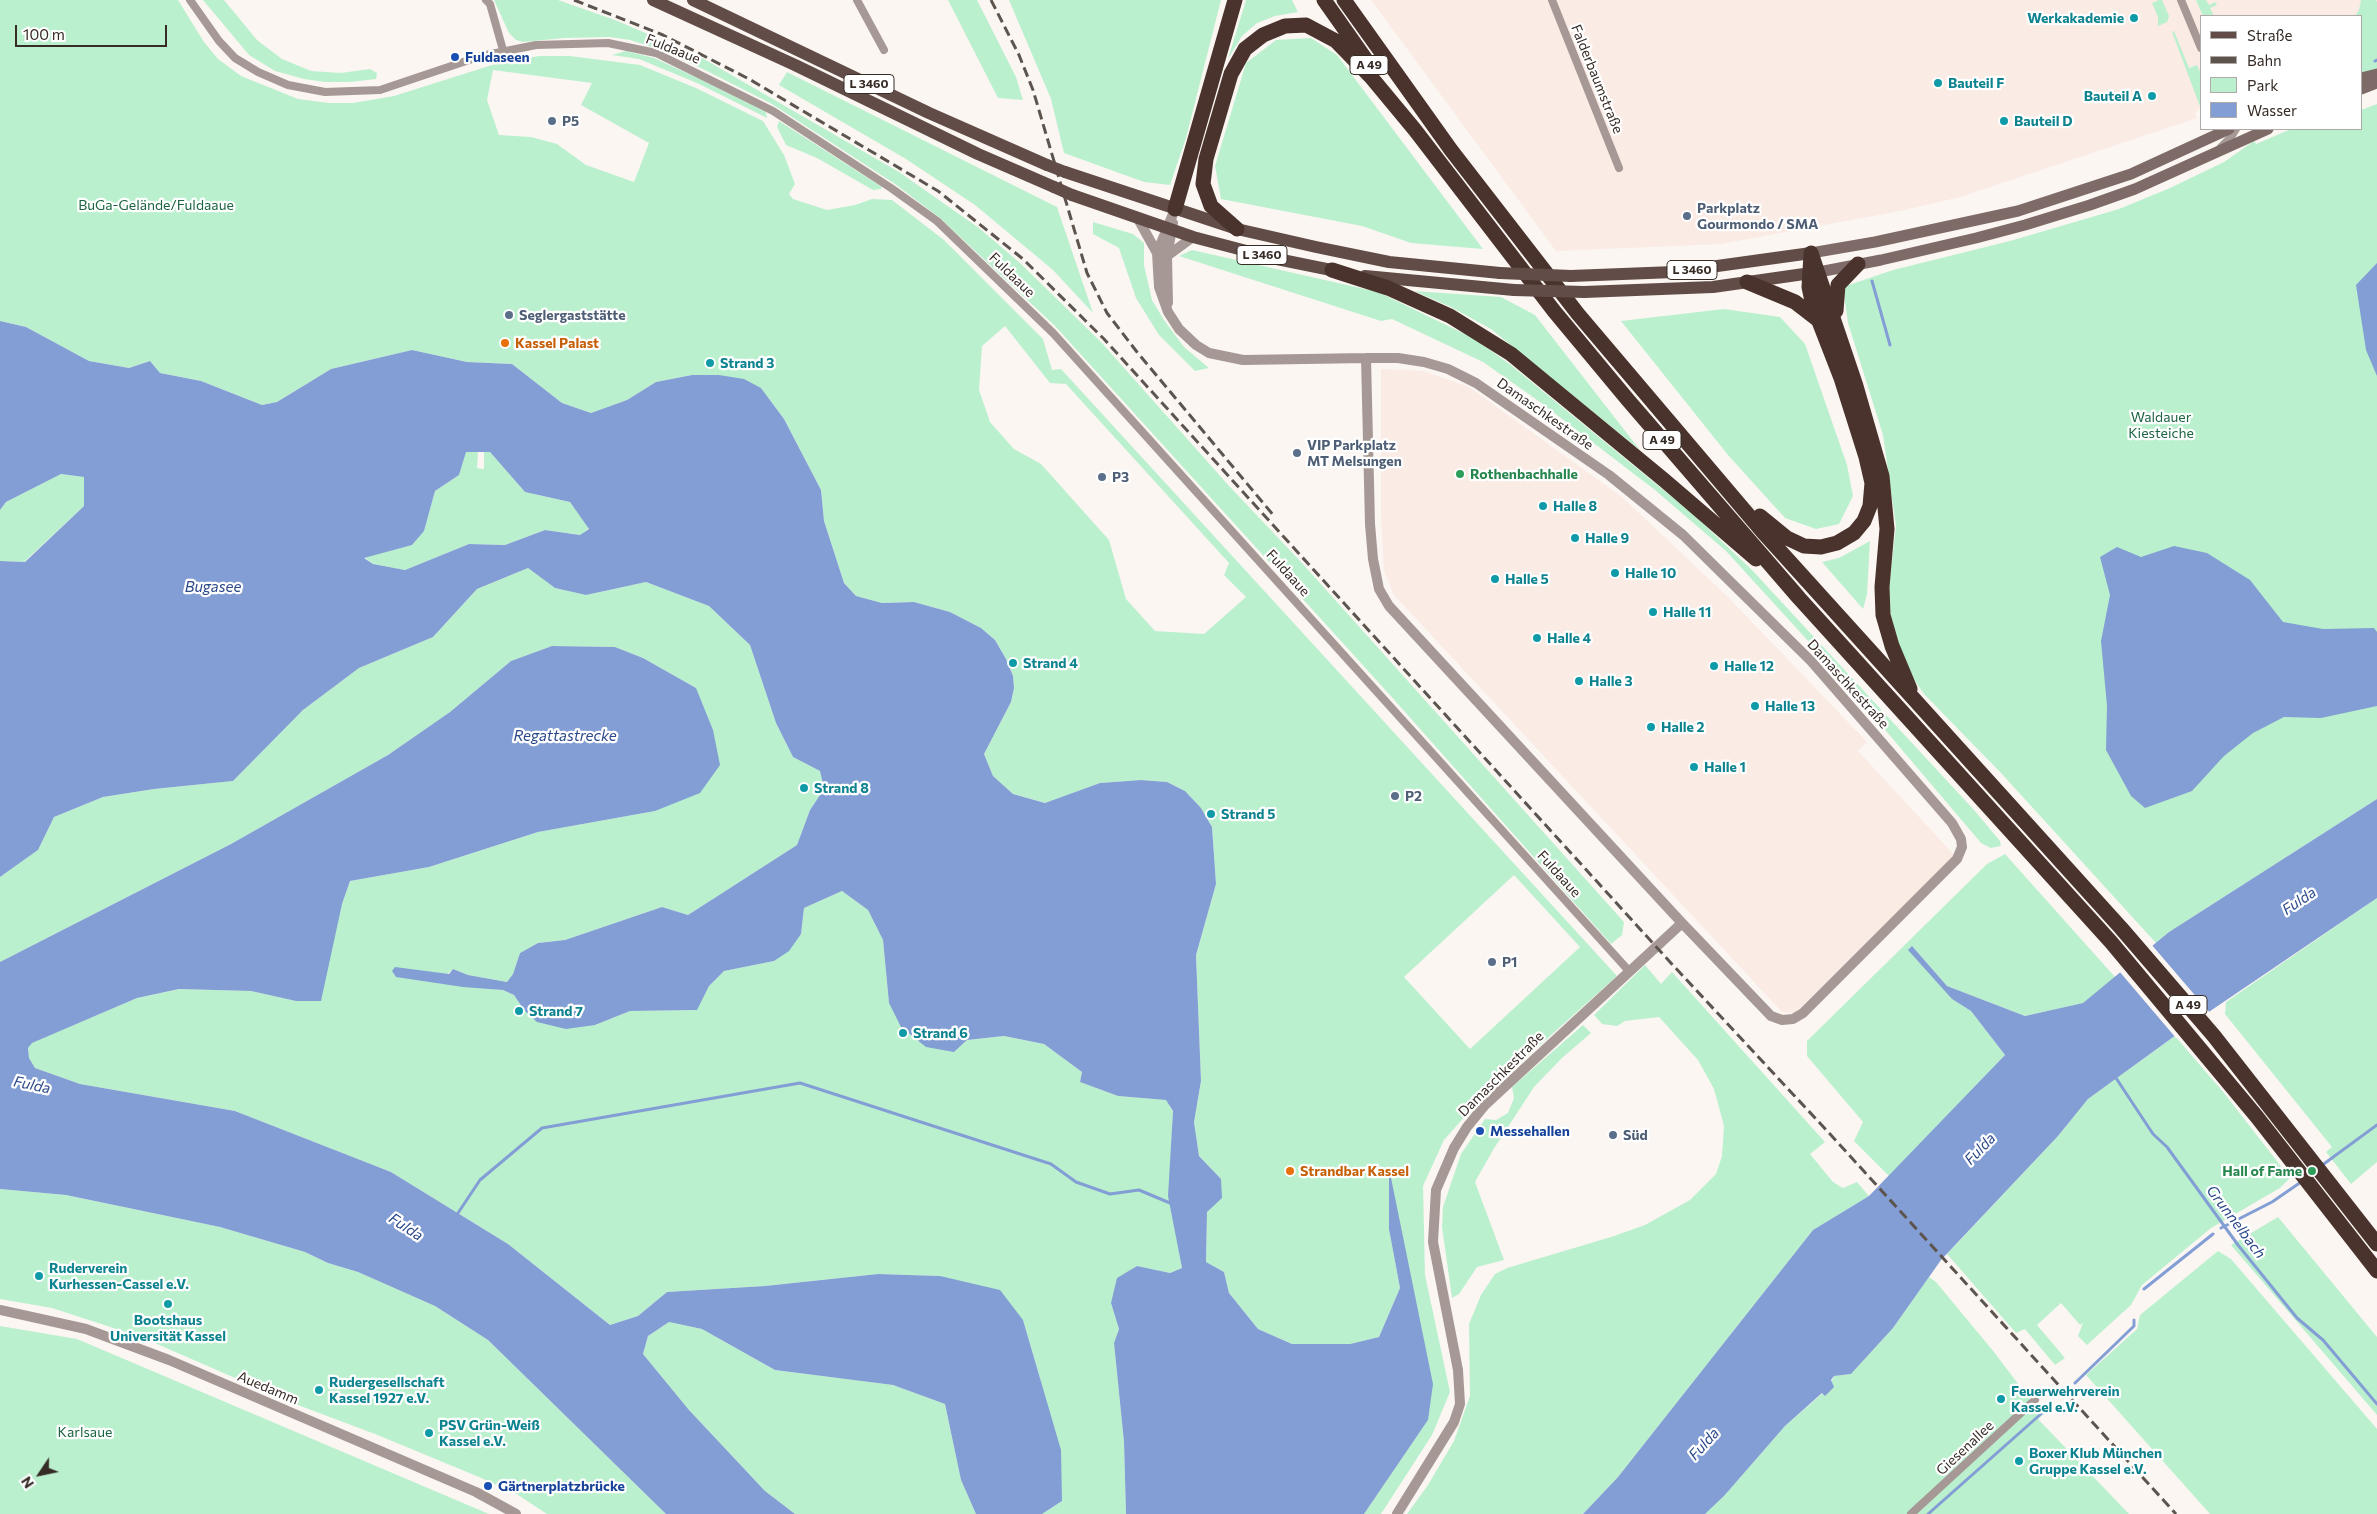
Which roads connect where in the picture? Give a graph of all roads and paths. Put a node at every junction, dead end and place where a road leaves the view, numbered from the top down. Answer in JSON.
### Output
{"nodes":[{"id":1,"x":190,"y":0,"type":"edge"},
{"id":2,"x":486,"y":0,"type":"edge"},
{"id":3,"x":653,"y":0,"type":"edge"},
{"id":4,"x":693,"y":0,"type":"edge"},
{"id":5,"x":857,"y":0,"type":"edge"},
{"id":6,"x":1235,"y":0,"type":"edge"},
{"id":7,"x":1324,"y":0,"type":"edge"},
{"id":8,"x":1344,"y":0,"type":"edge"},
{"id":9,"x":1552,"y":0,"type":"edge"},
{"id":10,"x":2181,"y":0,"type":"edge"},
{"id":11,"x":2199,"y":41,"type":"edge"},
{"id":12,"x":503,"y":50,"type":"junction"},
{"id":13,"x":884,"y":50,"type":"dead end"},
{"id":14,"x":2377,"y":74,"type":"edge"},
{"id":15,"x":2362,"y":78,"type":"edge"},
{"id":16,"x":2377,"y":83,"type":"edge"},
{"id":17,"x":2362,"y":89,"type":"edge"},
{"id":18,"x":1415,"y":130,"type":"junction"},
{"id":19,"x":2235,"y":130,"type":"edge"},
{"id":20,"x":2266,"y":130,"type":"edge"},
{"id":21,"x":2218,"y":132,"type":"edge"},
{"id":22,"x":2210,"y":156,"type":"junction"},
{"id":23,"x":1620,"y":168,"type":"dead end"},
{"id":24,"x":1175,"y":210,"type":"junction"},
{"id":25,"x":1137,"y":217,"type":"junction"},
{"id":26,"x":1169,"y":228,"type":"junction"},
{"id":27,"x":1237,"y":229,"type":"junction"},
{"id":28,"x":1193,"y":237,"type":"junction"},
{"id":29,"x":1811,"y":253,"type":"junction"},
{"id":30,"x":1162,"y":254,"type":"junction"},
{"id":31,"x":1858,"y":264,"type":"junction"},
{"id":32,"x":1332,"y":270,"type":"junction"},
{"id":33,"x":1814,"y":272,"type":"junction"},
{"id":34,"x":1747,"y":282,"type":"junction"},
{"id":35,"x":1817,"y":319,"type":"junction"},
{"id":36,"x":1836,"y":325,"type":"junction"},
{"id":37,"x":1366,"y":358,"type":"junction"},
{"id":38,"x":1703,"y":462,"type":"junction"},
{"id":39,"x":1799,"y":598,"type":"junction"},
{"id":40,"x":1925,"y":714,"type":"junction"},
{"id":41,"x":1682,"y":923,"type":"junction"},
{"id":42,"x":1629,"y":971,"type":"junction"},
{"id":43,"x":2377,"y":1244,"type":"edge"},
{"id":44,"x":2377,"y":1272,"type":"edge"},
{"id":45,"x":0,"y":1310,"type":"edge"},
{"id":46,"x":2035,"y":1400,"type":"dead end"},
{"id":47,"x":516,"y":1514,"type":"edge"},
{"id":48,"x":1398,"y":1514,"type":"edge"},
{"id":49,"x":1912,"y":1514,"type":"edge"}],
"edges":[{"from":1,"to":12,"type":"street","name":"Fuldaaue"},
{"from":2,"to":12,"type":"street"},
{"from":3,"to":25,"type":"main road","number":"L 3460","bridge":true},
{"from":4,"to":24,"type":"main road","number":"L 3460","bridge":true},
{"from":5,"to":13,"type":"street"},
{"from":6,"to":24,"type":"highway"},
{"from":7,"to":18,"type":"highway","number":"A 49"},
{"from":8,"to":38,"type":"highway","number":"A 49"},
{"from":9,"to":23,"type":"street","name":"Falderbaumstraße"},
{"from":10,"to":11,"type":"street"},
{"from":12,"to":42,"type":"street","name":"Fuldaaue"},
{"from":14,"to":15,"type":"main road"},
{"from":16,"to":17,"type":"main road"},
{"from":18,"to":27,"type":"highway"},
{"from":18,"to":39,"type":"highway","number":"A 49"},
{"from":19,"to":22,"type":"street"},
{"from":20,"to":22,"type":"main road","number":"L 3460"},
{"from":21,"to":29,"type":"main road","number":"L 3460"},
{"from":22,"to":31,"type":"main road","number":"L 3460"},
{"from":24,"to":26,"type":"street","name":"Damaschkestraße"},
{"from":24,"to":27,"type":"main road","number":"L 3460"},
{"from":25,"to":26,"type":"main road","number":"L 3460"},
{"from":25,"to":30,"type":"street","name":"Damaschkestraße"},
{"from":26,"to":28,"type":"main road","number":"L 3460"},
{"from":26,"to":30,"type":"street","name":"Damaschkestraße"},
{"from":27,"to":29,"type":"main road","number":"L 3460","bridge":true},
{"from":28,"to":30,"type":"street"},
{"from":28,"to":32,"type":"main road","number":"L 3460"},
{"from":29,"to":33,"type":"highway"},
{"from":30,"to":37,"type":"street","name":"Damaschkestraße"},
{"from":31,"to":33,"type":"main road","number":"L 3460"},
{"from":31,"to":36,"type":"highway"},
{"from":32,"to":34,"type":"main road","number":"L 3460","bridge":true},
{"from":32,"to":39,"type":"highway"},
{"from":33,"to":34,"type":"main road","number":"L 3460"},
{"from":33,"to":35,"type":"highway"},
{"from":33,"to":36,"type":"highway"},
{"from":34,"to":35,"type":"highway"},
{"from":35,"to":38,"type":"highway"},
{"from":36,"to":40,"type":"highway"},
{"from":37,"to":41,"type":"street","name":"Damaschkestraße"},
{"from":37,"to":41,"type":"street","name":"Damaschkestraße"},
{"from":38,"to":40,"type":"highway","number":"A 49"},
{"from":39,"to":44,"type":"highway","number":"A 49"},
{"from":40,"to":43,"type":"highway","number":"A 49"},
{"from":41,"to":42,"type":"street","name":"Damaschkestraße"},
{"from":42,"to":48,"type":"street","name":"Damaschkestraße"},
{"from":45,"to":47,"type":"street","name":"Auedamm"},
{"from":46,"to":49,"type":"street","name":"Giesenallee"}]}
